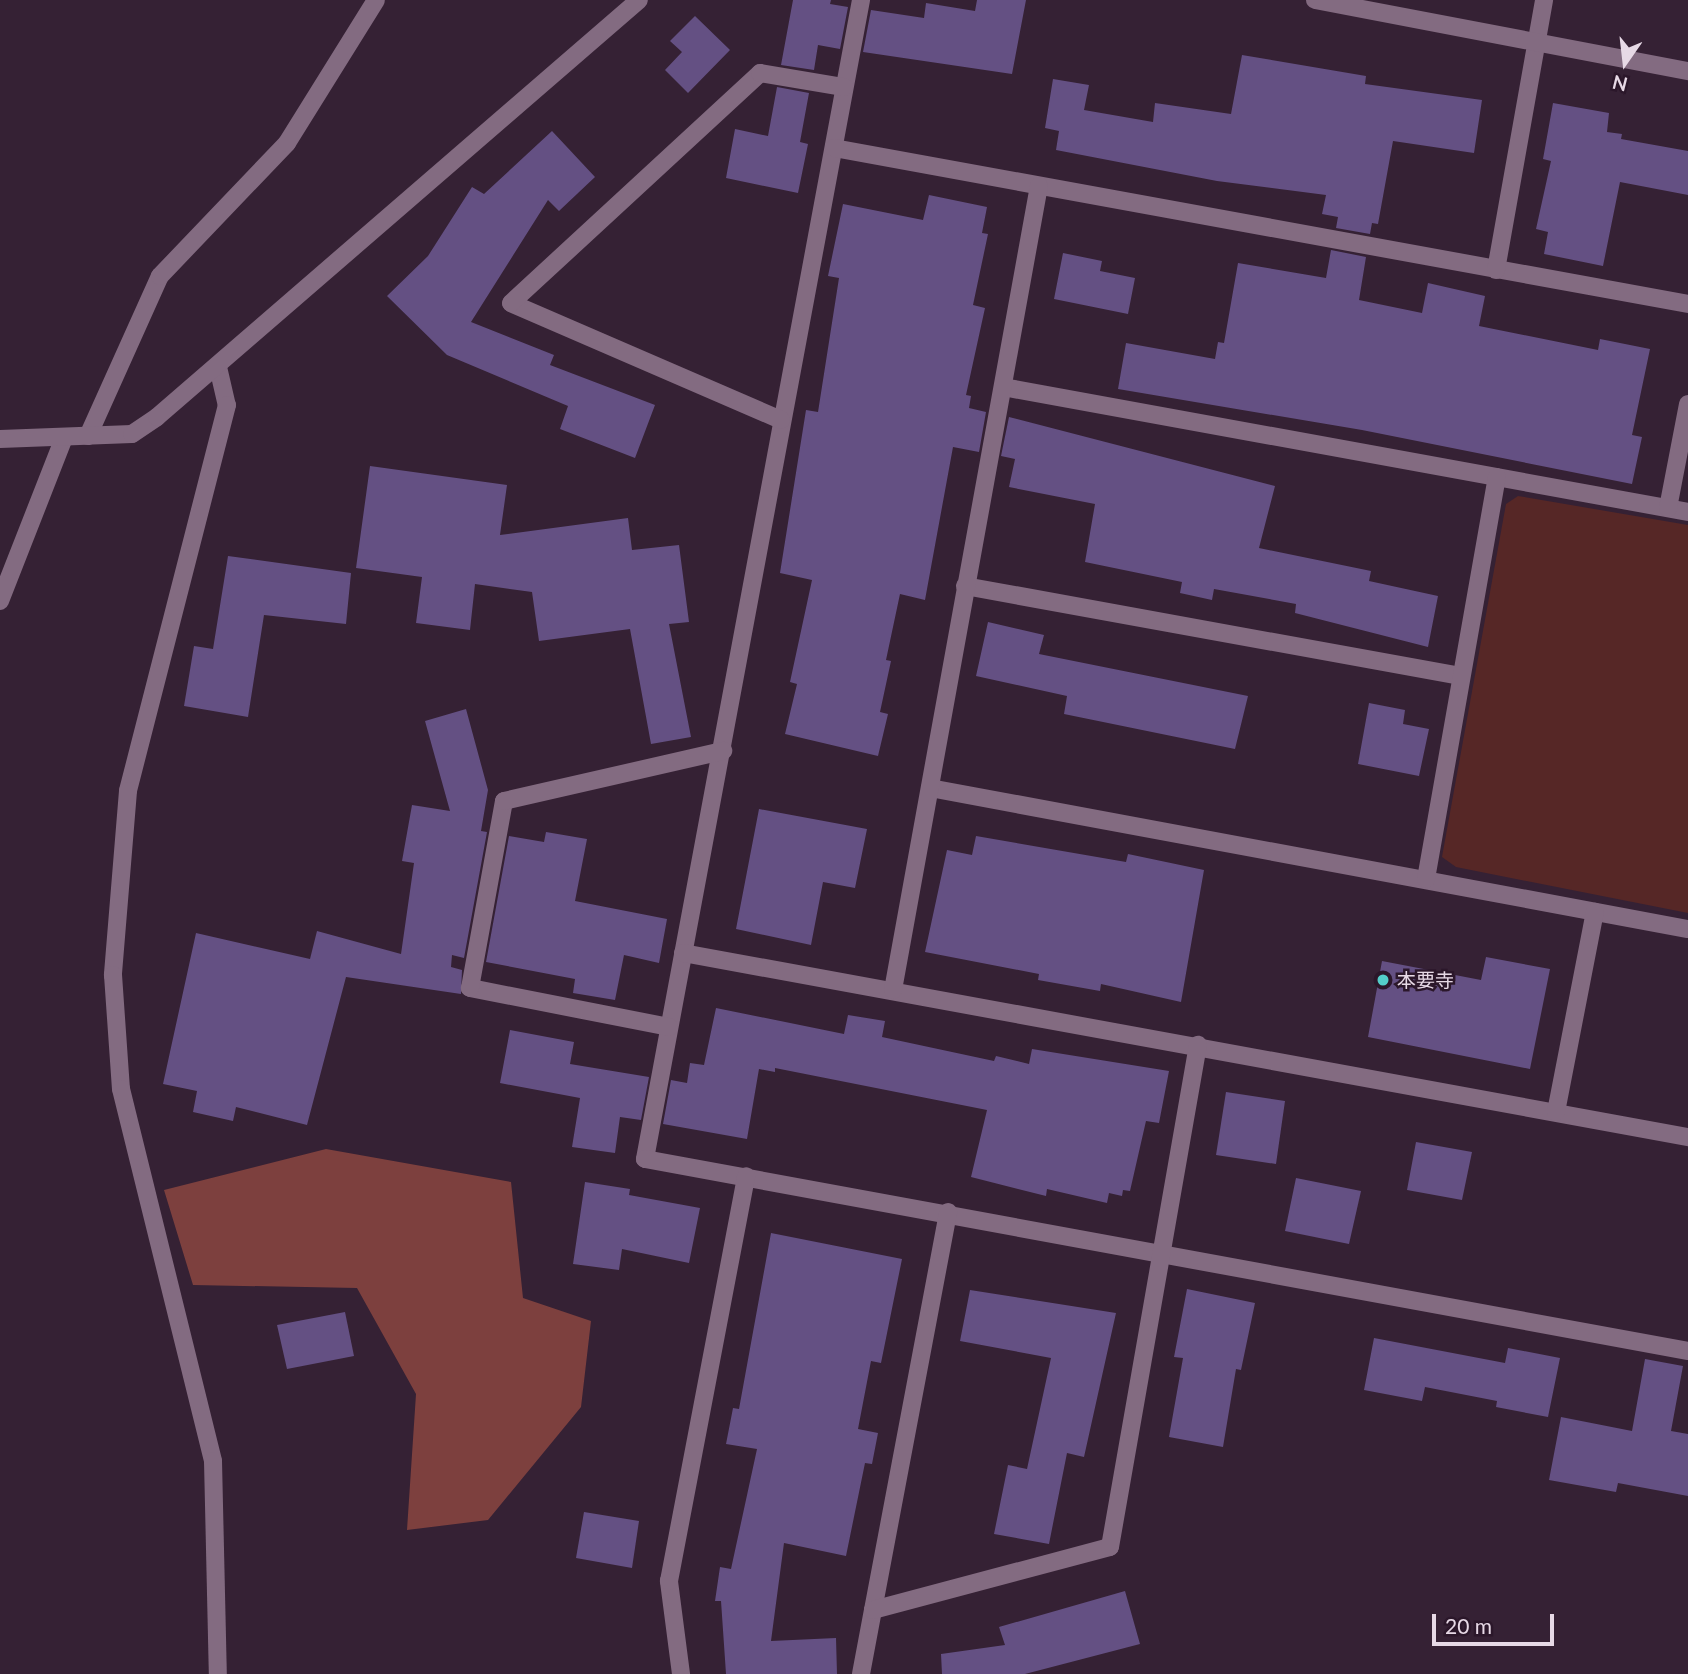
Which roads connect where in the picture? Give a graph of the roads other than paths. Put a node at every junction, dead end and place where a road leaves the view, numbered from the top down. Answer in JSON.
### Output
{"nodes":[{"id":1,"x":376,"y":0,"type":"edge"},
{"id":2,"x":639,"y":0,"type":"edge"},
{"id":3,"x":861,"y":0,"type":"edge"},
{"id":4,"x":1315,"y":0,"type":"edge"},
{"id":5,"x":1544,"y":0,"type":"edge"},
{"id":6,"x":1536,"y":43,"type":"junction"},
{"id":7,"x":1688,"y":71,"type":"edge"},
{"id":8,"x":844,"y":87,"type":"junction"},
{"id":9,"x":834,"y":148,"type":"junction"},
{"id":10,"x":1039,"y":186,"type":"junction"},
{"id":11,"x":1496,"y":270,"type":"junction"},
{"id":12,"x":1688,"y":304,"type":"edge"},
{"id":13,"x":218,"y":367,"type":"junction"},
{"id":14,"x":1003,"y":387,"type":"junction"},
{"id":15,"x":1688,"y":404,"type":"edge"},
{"id":16,"x":781,"y":420,"type":"junction"},
{"id":17,"x":88,"y":436,"type":"junction"},
{"id":18,"x":64,"y":438,"type":"junction"},
{"id":19,"x":0,"y":439,"type":"edge"},
{"id":20,"x":1497,"y":477,"type":"junction"},
{"id":21,"x":1668,"y":508,"type":"junction"},
{"id":22,"x":1688,"y":512,"type":"edge"},
{"id":23,"x":965,"y":586,"type":"junction"},
{"id":24,"x":0,"y":601,"type":"edge"},
{"id":25,"x":1460,"y":676,"type":"junction"},
{"id":26,"x":723,"y":751,"type":"junction"},
{"id":27,"x":930,"y":788,"type":"junction"},
{"id":28,"x":1426,"y":879,"type":"junction"},
{"id":29,"x":1595,"y":912,"type":"junction"},
{"id":30,"x":1688,"y":929,"type":"edge"},
{"id":31,"x":683,"y":953,"type":"junction"},
{"id":32,"x":893,"y":990,"type":"junction"},
{"id":33,"x":669,"y":1027,"type":"junction"},
{"id":34,"x":1198,"y":1045,"type":"junction"},
{"id":35,"x":1556,"y":1112,"type":"junction"},
{"id":36,"x":1688,"y":1137,"type":"edge"},
{"id":37,"x":746,"y":1176,"type":"junction"},
{"id":38,"x":948,"y":1212,"type":"junction"},
{"id":39,"x":1161,"y":1253,"type":"junction"},
{"id":40,"x":1688,"y":1351,"type":"edge"},
{"id":41,"x":873,"y":1610,"type":"junction"},
{"id":42,"x":218,"y":1674,"type":"edge"},
{"id":43,"x":681,"y":1674,"type":"edge"},
{"id":44,"x":861,"y":1674,"type":"edge"}],
"edges":[{"from":1,"to":17,"type":"street"},
{"from":2,"to":13,"type":"street"},
{"from":3,"to":8,"type":"street"},
{"from":4,"to":6,"type":"street"},
{"from":5,"to":6,"type":"street"},
{"from":6,"to":7,"type":"street"},
{"from":6,"to":11,"type":"street"},
{"from":8,"to":9,"type":"street"},
{"from":8,"to":16,"type":"street"},
{"from":9,"to":10,"type":"street"},
{"from":9,"to":16,"type":"street"},
{"from":10,"to":11,"type":"street"},
{"from":10,"to":14,"type":"street"},
{"from":11,"to":12,"type":"street"},
{"from":13,"to":17,"type":"street"},
{"from":13,"to":42,"type":"street"},
{"from":14,"to":20,"type":"street"},
{"from":14,"to":23,"type":"street"},
{"from":15,"to":21,"type":"street"},
{"from":16,"to":26,"type":"street"},
{"from":17,"to":18,"type":"street"},
{"from":18,"to":19,"type":"street"},
{"from":18,"to":24,"type":"street"},
{"from":20,"to":21,"type":"street"},
{"from":20,"to":25,"type":"street"},
{"from":21,"to":22,"type":"street"},
{"from":23,"to":25,"type":"street"},
{"from":23,"to":27,"type":"street"},
{"from":25,"to":28,"type":"street"},
{"from":26,"to":31,"type":"street"},
{"from":26,"to":33,"type":"street"},
{"from":27,"to":28,"type":"street"},
{"from":27,"to":32,"type":"street"},
{"from":28,"to":29,"type":"street"},
{"from":29,"to":30,"type":"street"},
{"from":29,"to":35,"type":"street"},
{"from":31,"to":32,"type":"street"},
{"from":31,"to":33,"type":"street"},
{"from":32,"to":34,"type":"street"},
{"from":33,"to":37,"type":"street"},
{"from":34,"to":35,"type":"street"},
{"from":34,"to":39,"type":"street"},
{"from":35,"to":36,"type":"street"},
{"from":37,"to":38,"type":"street"},
{"from":37,"to":43,"type":"street"},
{"from":38,"to":39,"type":"street"},
{"from":38,"to":41,"type":"street"},
{"from":39,"to":40,"type":"street"},
{"from":39,"to":41,"type":"street"},
{"from":41,"to":44,"type":"street"}]}
